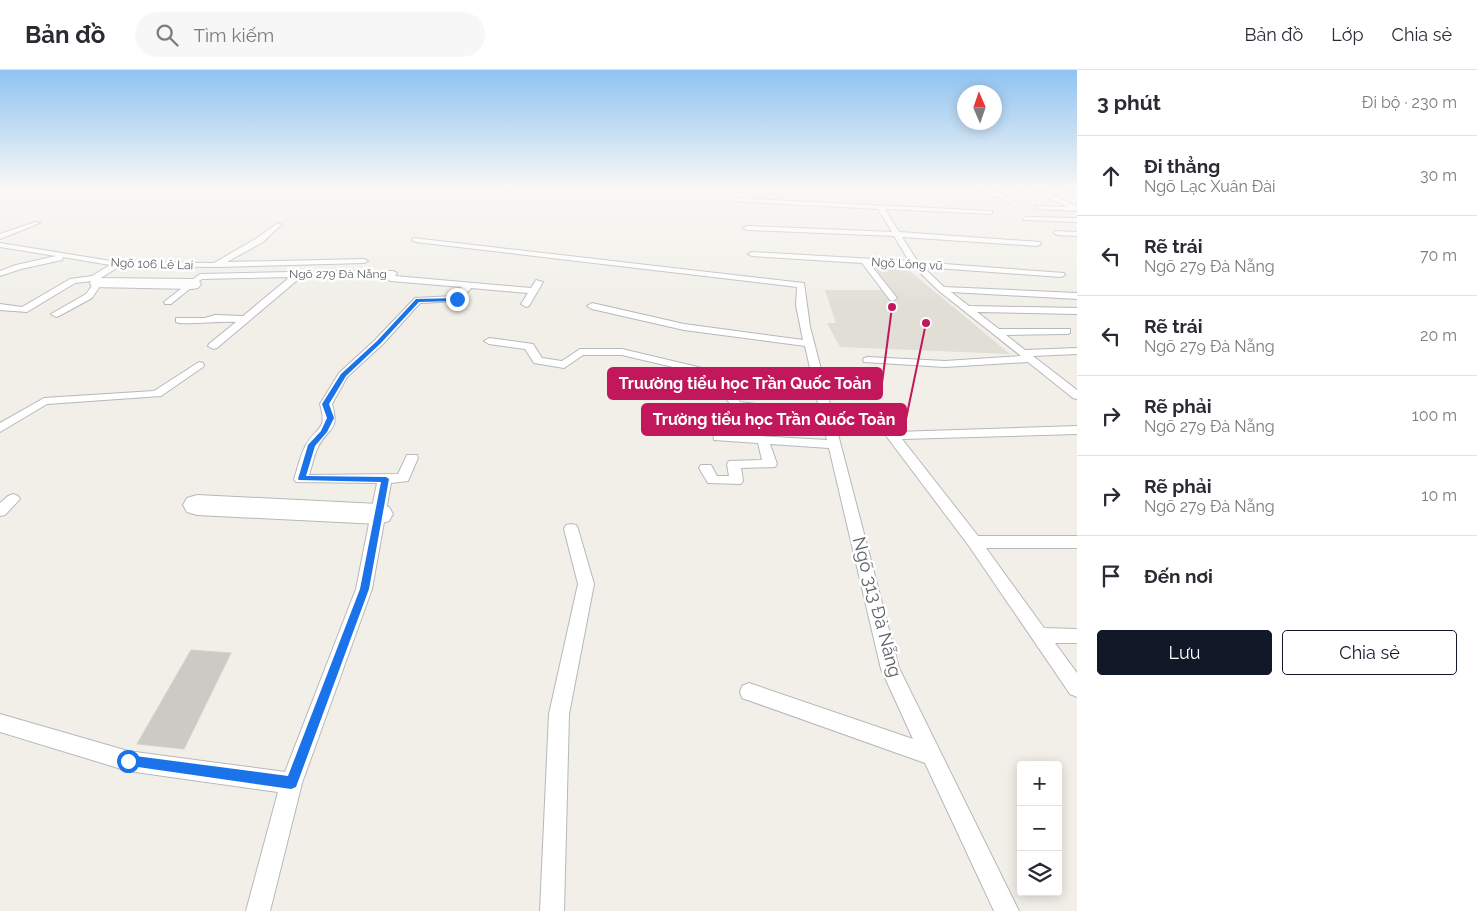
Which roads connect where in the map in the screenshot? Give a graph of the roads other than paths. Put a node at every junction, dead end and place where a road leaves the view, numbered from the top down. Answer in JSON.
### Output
{"nodes":[{"id":1,"x":23,"y":228,"type":"edge"},
{"id":2,"x":274,"y":228,"type":"edge"},
{"id":3,"x":753,"y":228,"type":"edge"},
{"id":4,"x":893,"y":228,"type":"edge"},
{"id":5,"x":1058,"y":233,"type":"dead end"},
{"id":6,"x":897,"y":234,"type":"junction"},
{"id":7,"x":1077,"y":234,"type":"edge"},
{"id":8,"x":0,"y":237,"type":"edge"},
{"id":9,"x":416,"y":240,"type":"dead end"},
{"id":10,"x":1037,"y":244,"type":"dead end"},
{"id":11,"x":0,"y":245,"type":"edge"},
{"id":12,"x":752,"y":254,"type":"dead end"},
{"id":13,"x":68,"y":256,"type":"junction"},
{"id":14,"x":364,"y":261,"type":"dead end"},
{"id":15,"x":865,"y":262,"type":"junction"},
{"id":16,"x":118,"y":264,"type":"junction"},
{"id":17,"x":915,"y":264,"type":"junction"},
{"id":18,"x":215,"y":265,"type":"junction"},
{"id":19,"x":0,"y":274,"type":"edge"},
{"id":20,"x":299,"y":274,"type":"junction"},
{"id":21,"x":1061,"y":275,"type":"dead end"},
{"id":22,"x":196,"y":280,"type":"junction"},
{"id":23,"x":96,"y":281,"type":"junction"},
{"id":24,"x":540,"y":282,"type":"dead end"},
{"id":25,"x":468,"y":286,"type":"junction"},
{"id":26,"x":942,"y":289,"type":"junction"},
{"id":27,"x":533,"y":291,"type":"junction"},
{"id":28,"x":1077,"y":296,"type":"edge"},
{"id":29,"x":892,"y":298,"type":"dead end"},
{"id":30,"x":168,"y":302,"type":"dead end"},
{"id":31,"x":526,"y":304,"type":"dead end"},
{"id":32,"x":592,"y":306,"type":"dead end"},
{"id":33,"x":0,"y":307,"type":"edge"},
{"id":34,"x":967,"y":309,"type":"junction"},
{"id":35,"x":1077,"y":311,"type":"edge"},
{"id":36,"x":56,"y":314,"type":"dead end"},
{"id":37,"x":245,"y":319,"type":"junction"},
{"id":38,"x":179,"y":320,"type":"dead end"},
{"id":39,"x":1067,"y":331,"type":"dead end"},
{"id":40,"x":995,"y":332,"type":"junction"},
{"id":41,"x":489,"y":341,"type":"dead end"},
{"id":42,"x":809,"y":344,"type":"junction"},
{"id":43,"x":213,"y":346,"type":"dead end"},
{"id":44,"x":1077,"y":351,"type":"edge"},
{"id":45,"x":1027,"y":356,"type":"junction"},
{"id":46,"x":868,"y":360,"type":"dead end"},
{"id":47,"x":199,"y":365,"type":"dead end"},
{"id":48,"x":1077,"y":396,"type":"edge"},
{"id":49,"x":716,"y":413,"type":"dead end"},
{"id":50,"x":876,"y":414,"type":"dead end"},
{"id":51,"x":827,"y":416,"type":"junction"},
{"id":52,"x":0,"y":428,"type":"edge"},
{"id":53,"x":1077,"y":430,"type":"edge"},
{"id":54,"x":893,"y":436,"type":"junction"},
{"id":55,"x":763,"y":440,"type":"junction"},
{"id":56,"x":834,"y":444,"type":"junction"},
{"id":57,"x":412,"y":458,"type":"dead end"},
{"id":58,"x":706,"y":468,"type":"dead end"},
{"id":59,"x":386,"y":479,"type":"junction"},
{"id":60,"x":13,"y":499,"type":"dead end"},
{"id":61,"x":197,"y":505,"type":"dead end"},
{"id":62,"x":0,"y":511,"type":"edge"},
{"id":63,"x":379,"y":514,"type":"junction"},
{"id":64,"x":571,"y":529,"type":"dead end"},
{"id":65,"x":974,"y":542,"type":"junction"},
{"id":66,"x":1077,"y":542,"type":"edge"},
{"id":67,"x":1039,"y":635,"type":"junction"},
{"id":68,"x":1077,"y":636,"type":"edge"},
{"id":69,"x":1077,"y":688,"type":"edge"},
{"id":70,"x":749,"y":692,"type":"dead end"},
{"id":71,"x":0,"y":723,"type":"edge"},
{"id":72,"x":932,"y":755,"type":"junction"},
{"id":73,"x":291,"y":783,"type":"junction"},
{"id":74,"x":258,"y":911,"type":"edge"},
{"id":75,"x":552,"y":911,"type":"edge"},
{"id":76,"x":1007,"y":911,"type":"edge"}],
"edges":[{"from":1,"to":8,"type":"lane"},
{"from":2,"to":18,"type":"lane"},
{"from":3,"to":6,"type":"lane"},
{"from":4,"to":6,"type":"lane"},
{"from":5,"to":7,"type":"lane"},
{"from":6,"to":10,"type":"lane"},
{"from":6,"to":17,"type":"lane"},
{"from":9,"to":42,"type":"lane","name":"Ngõ 313 Đà Nẵng"},
{"from":11,"to":13,"type":"lane","name":"Ngõ 106 Lê Lai"},
{"from":12,"to":15,"type":"lane","name":"Ngõ Lông vũ"},
{"from":13,"to":16,"type":"lane","name":"Ngõ 106 Lê Lai"},
{"from":13,"to":19,"type":"lane"},
{"from":14,"to":18,"type":"lane","name":"Ngõ 106 Lê Lai"},
{"from":15,"to":17,"type":"lane","name":"Ngõ Lông vũ"},
{"from":15,"to":29,"type":"lane"},
{"from":16,"to":18,"type":"lane","name":"Ngõ 106 Lê Lai"},
{"from":16,"to":23,"type":"lane"},
{"from":17,"to":21,"type":"lane","name":"Ngõ Lông vũ"},
{"from":17,"to":26,"type":"lane"},
{"from":18,"to":22,"type":"lane"},
{"from":20,"to":22,"type":"lane","name":"Ngõ 279 Đà Nẵng"},
{"from":20,"to":25,"type":"lane","name":"Ngõ 279 Đà Nẵng"},
{"from":20,"to":37,"type":"lane"},
{"from":22,"to":23,"type":"street"},
{"from":22,"to":30,"type":"lane"},
{"from":23,"to":33,"type":"lane"},
{"from":23,"to":36,"type":"lane"},
{"from":24,"to":27,"type":"lane"},
{"from":25,"to":27,"type":"lane","name":"Ngõ 279 Đà Nẵng"},
{"from":25,"to":59,"type":"lane"},
{"from":26,"to":28,"type":"lane"},
{"from":26,"to":34,"type":"lane"},
{"from":27,"to":31,"type":"lane"},
{"from":32,"to":42,"type":"lane"},
{"from":34,"to":35,"type":"lane"},
{"from":34,"to":40,"type":"lane"},
{"from":37,"to":38,"type":"lane"},
{"from":37,"to":43,"type":"lane"},
{"from":39,"to":40,"type":"lane"},
{"from":40,"to":45,"type":"lane"},
{"from":41,"to":51,"type":"lane"},
{"from":42,"to":51,"type":"lane","name":"Ngõ 313 Đà Nẵng"},
{"from":44,"to":45,"type":"lane"},
{"from":45,"to":46,"type":"lane"},
{"from":45,"to":48,"type":"lane"},
{"from":47,"to":52,"type":"lane"},
{"from":49,"to":55,"type":"lane"},
{"from":50,"to":54,"type":"lane"},
{"from":51,"to":56,"type":"lane","name":"Ngõ 313 Đà Nẵng"},
{"from":53,"to":54,"type":"lane"},
{"from":54,"to":65,"type":"lane"},
{"from":55,"to":56,"type":"lane"},
{"from":55,"to":58,"type":"lane"},
{"from":56,"to":72,"type":"lane","name":"Ngõ 313 Đà Nẵng"},
{"from":57,"to":59,"type":"lane"},
{"from":59,"to":63,"type":"lane"},
{"from":60,"to":62,"type":"lane"},
{"from":61,"to":63,"type":"street"},
{"from":63,"to":73,"type":"lane"},
{"from":64,"to":75,"type":"lane"},
{"from":65,"to":66,"type":"lane"},
{"from":65,"to":67,"type":"lane"},
{"from":67,"to":68,"type":"lane"},
{"from":67,"to":69,"type":"lane"},
{"from":70,"to":72,"type":"lane"},
{"from":71,"to":73,"type":"lane"},
{"from":72,"to":76,"type":"lane","name":"Ngõ 313 Đà Nẵng"},
{"from":73,"to":74,"type":"lane"}]}
